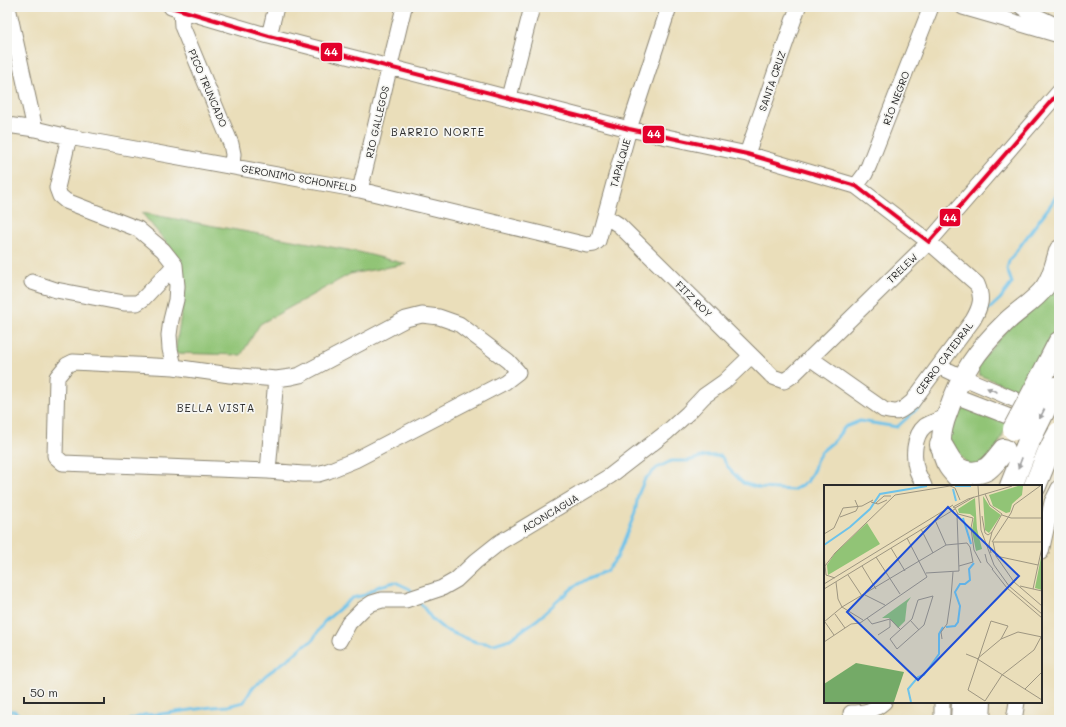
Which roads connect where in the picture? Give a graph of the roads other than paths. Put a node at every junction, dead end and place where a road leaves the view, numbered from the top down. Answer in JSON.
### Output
{"nodes":[{"id":1,"x":8,"y":7,"type":"edge"},
{"id":2,"x":276,"y":7,"type":"edge"},
{"id":3,"x":404,"y":7,"type":"edge"},
{"id":4,"x":532,"y":7,"type":"edge"},
{"id":5,"x":669,"y":7,"type":"edge"},
{"id":6,"x":798,"y":7,"type":"edge"},
{"id":7,"x":931,"y":7,"type":"edge"},
{"id":8,"x":963,"y":7,"type":"edge"},
{"id":9,"x":1022,"y":7,"type":"edge"},
{"id":10,"x":176,"y":9,"type":"edge"},
{"id":11,"x":1059,"y":28,"type":"edge"},
{"id":12,"x":1059,"y":35,"type":"edge"},
{"id":13,"x":269,"y":36,"type":"junction"},
{"id":14,"x":390,"y":68,"type":"junction"},
{"id":15,"x":1059,"y":92,"type":"edge"},
{"id":16,"x":509,"y":97,"type":"junction"},
{"id":17,"x":7,"y":125,"type":"edge"},
{"id":18,"x":35,"y":129,"type":"junction"},
{"id":19,"x":629,"y":129,"type":"junction"},
{"id":20,"x":69,"y":137,"type":"junction"},
{"id":21,"x":746,"y":154,"type":"junction"},
{"id":22,"x":232,"y":166,"type":"junction"},
{"id":23,"x":856,"y":186,"type":"junction"},
{"id":24,"x":360,"y":190,"type":"junction"},
{"id":25,"x":605,"y":216,"type":"junction"},
{"id":26,"x":929,"y":242,"type":"junction"},
{"id":27,"x":587,"y":245,"type":"joint"},
{"id":28,"x":1059,"y":250,"type":"edge"},
{"id":29,"x":175,"y":265,"type":"junction"},
{"id":30,"x":32,"y":282,"type":"dead end"},
{"id":31,"x":973,"y":320,"type":"junction"},
{"id":32,"x":995,"y":333,"type":"junction"},
{"id":33,"x":1059,"y":343,"type":"edge"},
{"id":34,"x":751,"y":356,"type":"junction"},
{"id":35,"x":810,"y":358,"type":"junction"},
{"id":36,"x":939,"y":366,"type":"junction"},
{"id":37,"x":174,"y":367,"type":"junction"},
{"id":38,"x":962,"y":377,"type":"junction"},
{"id":39,"x":276,"y":378,"type":"junction"},
{"id":40,"x":784,"y":381,"type":"joint"},
{"id":41,"x":1051,"y":383,"type":"edge"},
{"id":42,"x":954,"y":395,"type":"junction"},
{"id":43,"x":1023,"y":403,"type":"tunnel mouth"},
{"id":44,"x":1059,"y":415,"type":"edge"},
{"id":45,"x":946,"y":417,"type":"junction"},
{"id":46,"x":1035,"y":436,"type":"edge"},
{"id":47,"x":941,"y":445,"type":"junction"},
{"id":48,"x":1004,"y":450,"type":"junction"},
{"id":49,"x":268,"y":470,"type":"junction"},
{"id":50,"x":924,"y":485,"type":"edge"},
{"id":51,"x":963,"y":485,"type":"edge"},
{"id":52,"x":978,"y":485,"type":"edge"},
{"id":53,"x":1011,"y":485,"type":"edge"},
{"id":54,"x":1028,"y":485,"type":"edge"},
{"id":55,"x":1035,"y":485,"type":"edge"},
{"id":56,"x":1059,"y":488,"type":"edge"},
{"id":57,"x":1055,"y":508,"type":"edge"},
{"id":58,"x":1042,"y":549,"type":"edge"},
{"id":59,"x":339,"y":641,"type":"dead end"},
{"id":60,"x":883,"y":703,"type":"edge"},
{"id":61,"x":942,"y":703,"type":"edge"},
{"id":62,"x":954,"y":703,"type":"edge"},
{"id":63,"x":963,"y":703,"type":"edge"},
{"id":64,"x":980,"y":703,"type":"edge"},
{"id":65,"x":1017,"y":703,"type":"edge"},
{"id":66,"x":851,"y":713,"type":"dead end"},
{"id":67,"x":942,"y":720,"type":"edge"},
{"id":68,"x":954,"y":720,"type":"edge"},
{"id":69,"x":962,"y":720,"type":"edge"},
{"id":70,"x":979,"y":720,"type":"edge"},
{"id":71,"x":1014,"y":720,"type":"edge"}],
"edges":[{"from":1,"to":18,"type":"street"},
{"from":2,"to":13,"type":"street"},
{"from":3,"to":14,"type":"street","name":"RIO GALLEGOS"},
{"from":4,"to":16,"type":"street"},
{"from":5,"to":19,"type":"street","name":"TAPALQUE"},
{"from":6,"to":21,"type":"street","name":"SANTA CRUZ"},
{"from":7,"to":23,"type":"street","name":"RÍO NEGRO"},
{"from":8,"to":12,"type":"street"},
{"from":9,"to":11,"type":"street"},
{"from":10,"to":13,"type":"street"},
{"from":10,"to":22,"type":"street","name":"PICO TRUNCADO"},
{"from":13,"to":14,"type":"street"},
{"from":14,"to":16,"type":"street"},
{"from":14,"to":24,"type":"street","name":"RIO GALLEGOS"},
{"from":15,"to":26,"type":"street","name":"TRELEW"},
{"from":16,"to":19,"type":"street"},
{"from":17,"to":18,"type":"street","name":"GERONIMO SCHONFELD"},
{"from":18,"to":20,"type":"street","name":"GERONIMO SCHONFELD"},
{"from":19,"to":21,"type":"street"},
{"from":19,"to":25,"type":"street","name":"TAPALQUE"},
{"from":20,"to":22,"type":"street","name":"GERONIMO SCHONFELD"},
{"from":20,"to":29,"type":"street"},
{"from":21,"to":23,"type":"street"},
{"from":22,"to":24,"type":"street","name":"GERONIMO SCHONFELD"},
{"from":23,"to":26,"type":"street"},
{"from":24,"to":27,"type":"street","name":"GERONIMO SCHONFELD"},
{"from":25,"to":27,"type":"street","name":"TAPALQUE"},
{"from":25,"to":34,"type":"street","name":"FITZ ROY"},
{"from":26,"to":31,"type":"street","name":"CERRO CATEDRAL"},
{"from":26,"to":35,"type":"street","name":"TRELEW"},
{"from":28,"to":32,"type":"main road"},
{"from":29,"to":30,"type":"street"},
{"from":29,"to":37,"type":"street"},
{"from":31,"to":32,"type":"street"},
{"from":31,"to":36,"type":"street","name":"CERRO CATEDRAL"},
{"from":32,"to":38,"type":"main road"},
{"from":33,"to":41,"type":"highway"},
{"from":34,"to":40,"type":"street","name":"FITZ ROY"},
{"from":34,"to":59,"type":"street","name":"ACONCAGUA"},
{"from":35,"to":36,"type":"street","name":"CERRO CATEDRAL"},
{"from":35,"to":40,"type":"street","name":"TRELEW"},
{"from":36,"to":38,"type":"street"},
{"from":37,"to":39,"type":"street"},
{"from":37,"to":49,"type":"street"},
{"from":38,"to":42,"type":"main road"},
{"from":43,"to":38,"type":"street","one_way":true},
{"from":39,"to":49,"type":"street"},
{"from":39,"to":49,"type":"street"},
{"from":41,"to":46,"type":"highway","bridge":true},
{"from":42,"to":45,"type":"main road"},
{"from":42,"to":46,"type":"street"},
{"from":46,"to":44,"type":"highway","one_way":true},
{"from":45,"to":47,"type":"main road"},
{"from":45,"to":50,"type":"street"},
{"from":46,"to":48,"type":"highway"},
{"from":46,"to":53,"type":"highway","one_way":true},
{"from":46,"to":54,"type":"highway"},
{"from":46,"to":55,"type":"highway"},
{"from":47,"to":48,"type":"highway"},
{"from":47,"to":51,"type":"main road"},
{"from":48,"to":52,"type":"highway"},
{"from":56,"to":57,"type":"street"},
{"from":57,"to":58,"type":"street"},
{"from":60,"to":66,"type":"street"},
{"from":61,"to":67,"type":"street"},
{"from":62,"to":68,"type":"highway"},
{"from":63,"to":69,"type":"highway"},
{"from":64,"to":70,"type":"highway"},
{"from":65,"to":71,"type":"street"}]}
